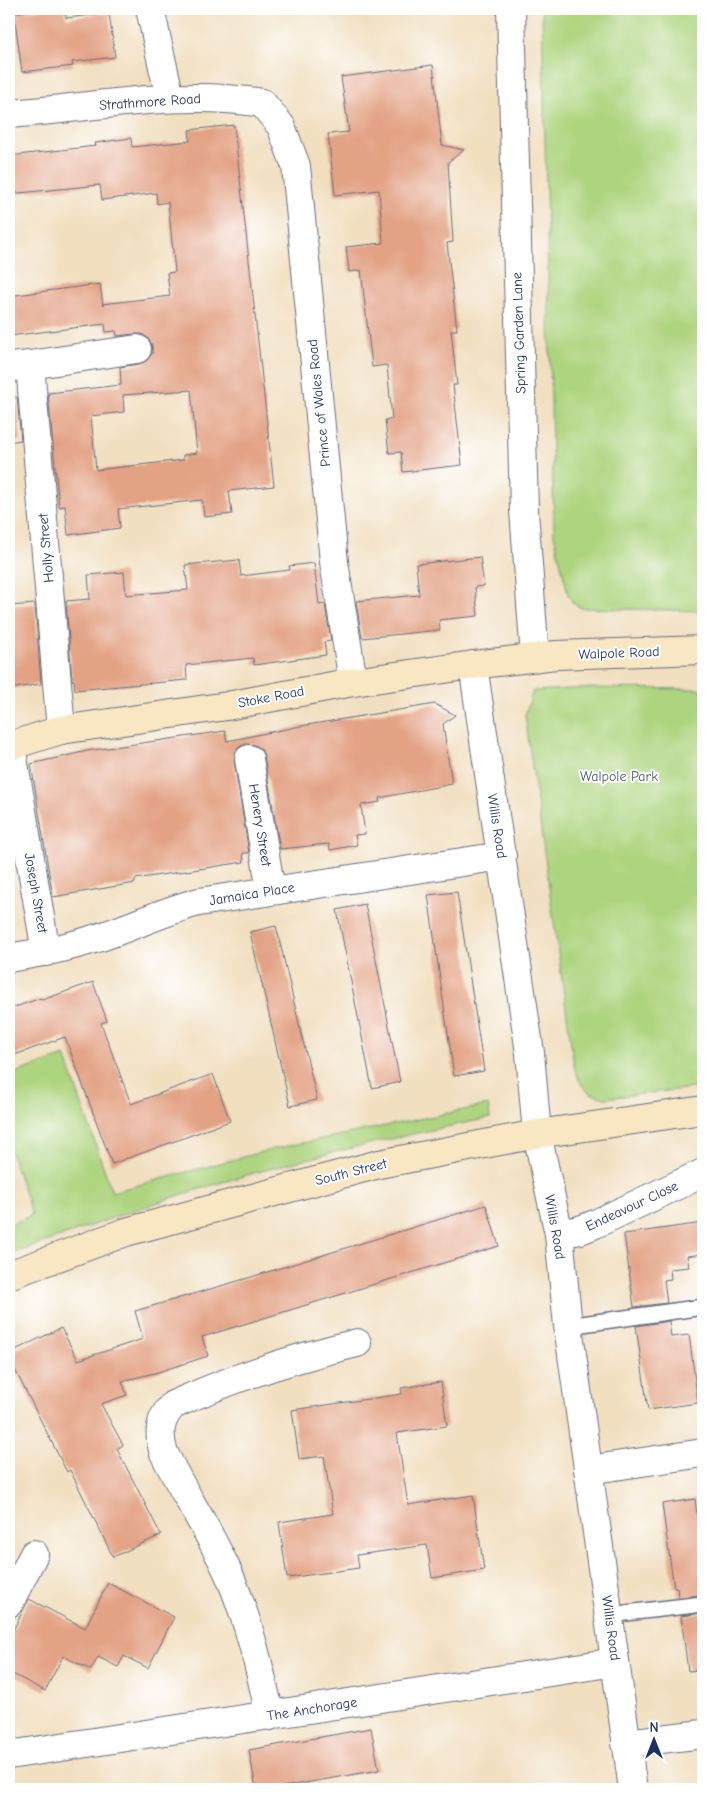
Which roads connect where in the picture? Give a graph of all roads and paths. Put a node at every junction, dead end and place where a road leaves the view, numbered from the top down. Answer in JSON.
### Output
{"nodes":[{"id":1,"x":150,"y":9,"type":"edge"},
{"id":2,"x":511,"y":9,"type":"edge"},
{"id":3,"x":170,"y":98,"type":"junction"},
{"id":4,"x":9,"y":114,"type":"edge"},
{"id":5,"x":281,"y":126,"type":"joint"},
{"id":6,"x":138,"y":349,"type":"dead end"},
{"id":7,"x":20,"y":366,"type":"edge"},
{"id":8,"x":703,"y":650,"type":"edge"},
{"id":9,"x":535,"y":657,"type":"junction"},
{"id":10,"x":473,"y":665,"type":"junction"},
{"id":11,"x":353,"y":682,"type":"junction"},
{"id":12,"x":61,"y":730,"type":"junction"},
{"id":13,"x":10,"y":746,"type":"edge"},
{"id":14,"x":249,"y":760,"type":"dead end"},
{"id":15,"x":502,"y":856,"type":"junction"},
{"id":16,"x":271,"y":891,"type":"junction"},
{"id":17,"x":46,"y":952,"type":"junction"},
{"id":18,"x":9,"y":958,"type":"edge"},
{"id":19,"x":703,"y":1110,"type":"edge"},
{"id":20,"x":536,"y":1134,"type":"junction"},
{"id":21,"x":703,"y":1173,"type":"edge"},
{"id":22,"x":559,"y":1234,"type":"junction"},
{"id":23,"x":9,"y":1274,"type":"edge"},
{"id":24,"x":703,"y":1307,"type":"edge"},
{"id":25,"x":568,"y":1326,"type":"junction"},
{"id":26,"x":345,"y":1352,"type":"dead end"},
{"id":27,"x":703,"y":1453,"type":"edge"},
{"id":28,"x":588,"y":1470,"type":"junction"},
{"id":29,"x":34,"y":1554,"type":"dead end"},
{"id":30,"x":9,"y":1603,"type":"edge"},
{"id":31,"x":703,"y":1604,"type":"edge"},
{"id":32,"x":609,"y":1615,"type":"junction"},
{"id":33,"x":615,"y":1662,"type":"junction"},
{"id":34,"x":270,"y":1716,"type":"junction"},
{"id":35,"x":703,"y":1734,"type":"edge"},
{"id":36,"x":626,"y":1742,"type":"junction"},
{"id":37,"x":9,"y":1755,"type":"edge"},
{"id":38,"x":633,"y":1789,"type":"edge"}],
"edges":[{"from":1,"to":3,"type":"street"},
{"from":2,"to":9,"type":"street","name":"Spring Garden Lane"},
{"from":3,"to":4,"type":"street","name":"Strathmore Road"},
{"from":3,"to":5,"type":"street","name":"Strathmore Road"},
{"from":5,"to":11,"type":"street","name":"Prince of Wales Road"},
{"from":6,"to":7,"type":"street","name":"Holly Street"},
{"from":7,"to":12,"type":"street","name":"Holly Street"},
{"from":8,"to":9,"type":"street","name":"Walpole Road"},
{"from":9,"to":10,"type":"street","name":"Stoke Road"},
{"from":10,"to":11,"type":"street","name":"Stoke Road"},
{"from":10,"to":15,"type":"street","name":"Willis Road"},
{"from":11,"to":12,"type":"street","name":"Stoke Road"},
{"from":12,"to":13,"type":"street","name":"Stoke Road"},
{"from":13,"to":17,"type":"street","name":"Joseph Street"},
{"from":14,"to":16,"type":"street","name":"Henery Street"},
{"from":15,"to":16,"type":"street","name":"Jamaica Place"},
{"from":15,"to":20,"type":"street","name":"Willis Road"},
{"from":16,"to":17,"type":"street","name":"Jamaica Place"},
{"from":17,"to":18,"type":"street","name":"Jamaica Place"},
{"from":19,"to":20,"type":"street","name":"South Street"},
{"from":20,"to":22,"type":"street","name":"Willis Road"},
{"from":20,"to":23,"type":"street","name":"South Street"},
{"from":21,"to":22,"type":"street","name":"Endeavour Close"},
{"from":22,"to":25,"type":"street","name":"Willis Road"},
{"from":24,"to":25,"type":"lane"},
{"from":25,"to":28,"type":"street","name":"Willis Road"},
{"from":26,"to":34,"type":"street"},
{"from":27,"to":28,"type":"street"},
{"from":28,"to":32,"type":"street","name":"Willis Road"},
{"from":29,"to":30,"type":"street"},
{"from":31,"to":32,"type":"lane"},
{"from":32,"to":33,"type":"street","name":"Willis Road"},
{"from":33,"to":34,"type":"street","name":"The Anchorage"},
{"from":33,"to":36,"type":"street","name":"Willis Road"},
{"from":34,"to":37,"type":"street","name":"The Anchorage"},
{"from":35,"to":36,"type":"street"},
{"from":36,"to":38,"type":"street","name":"Willis Road"}]}
